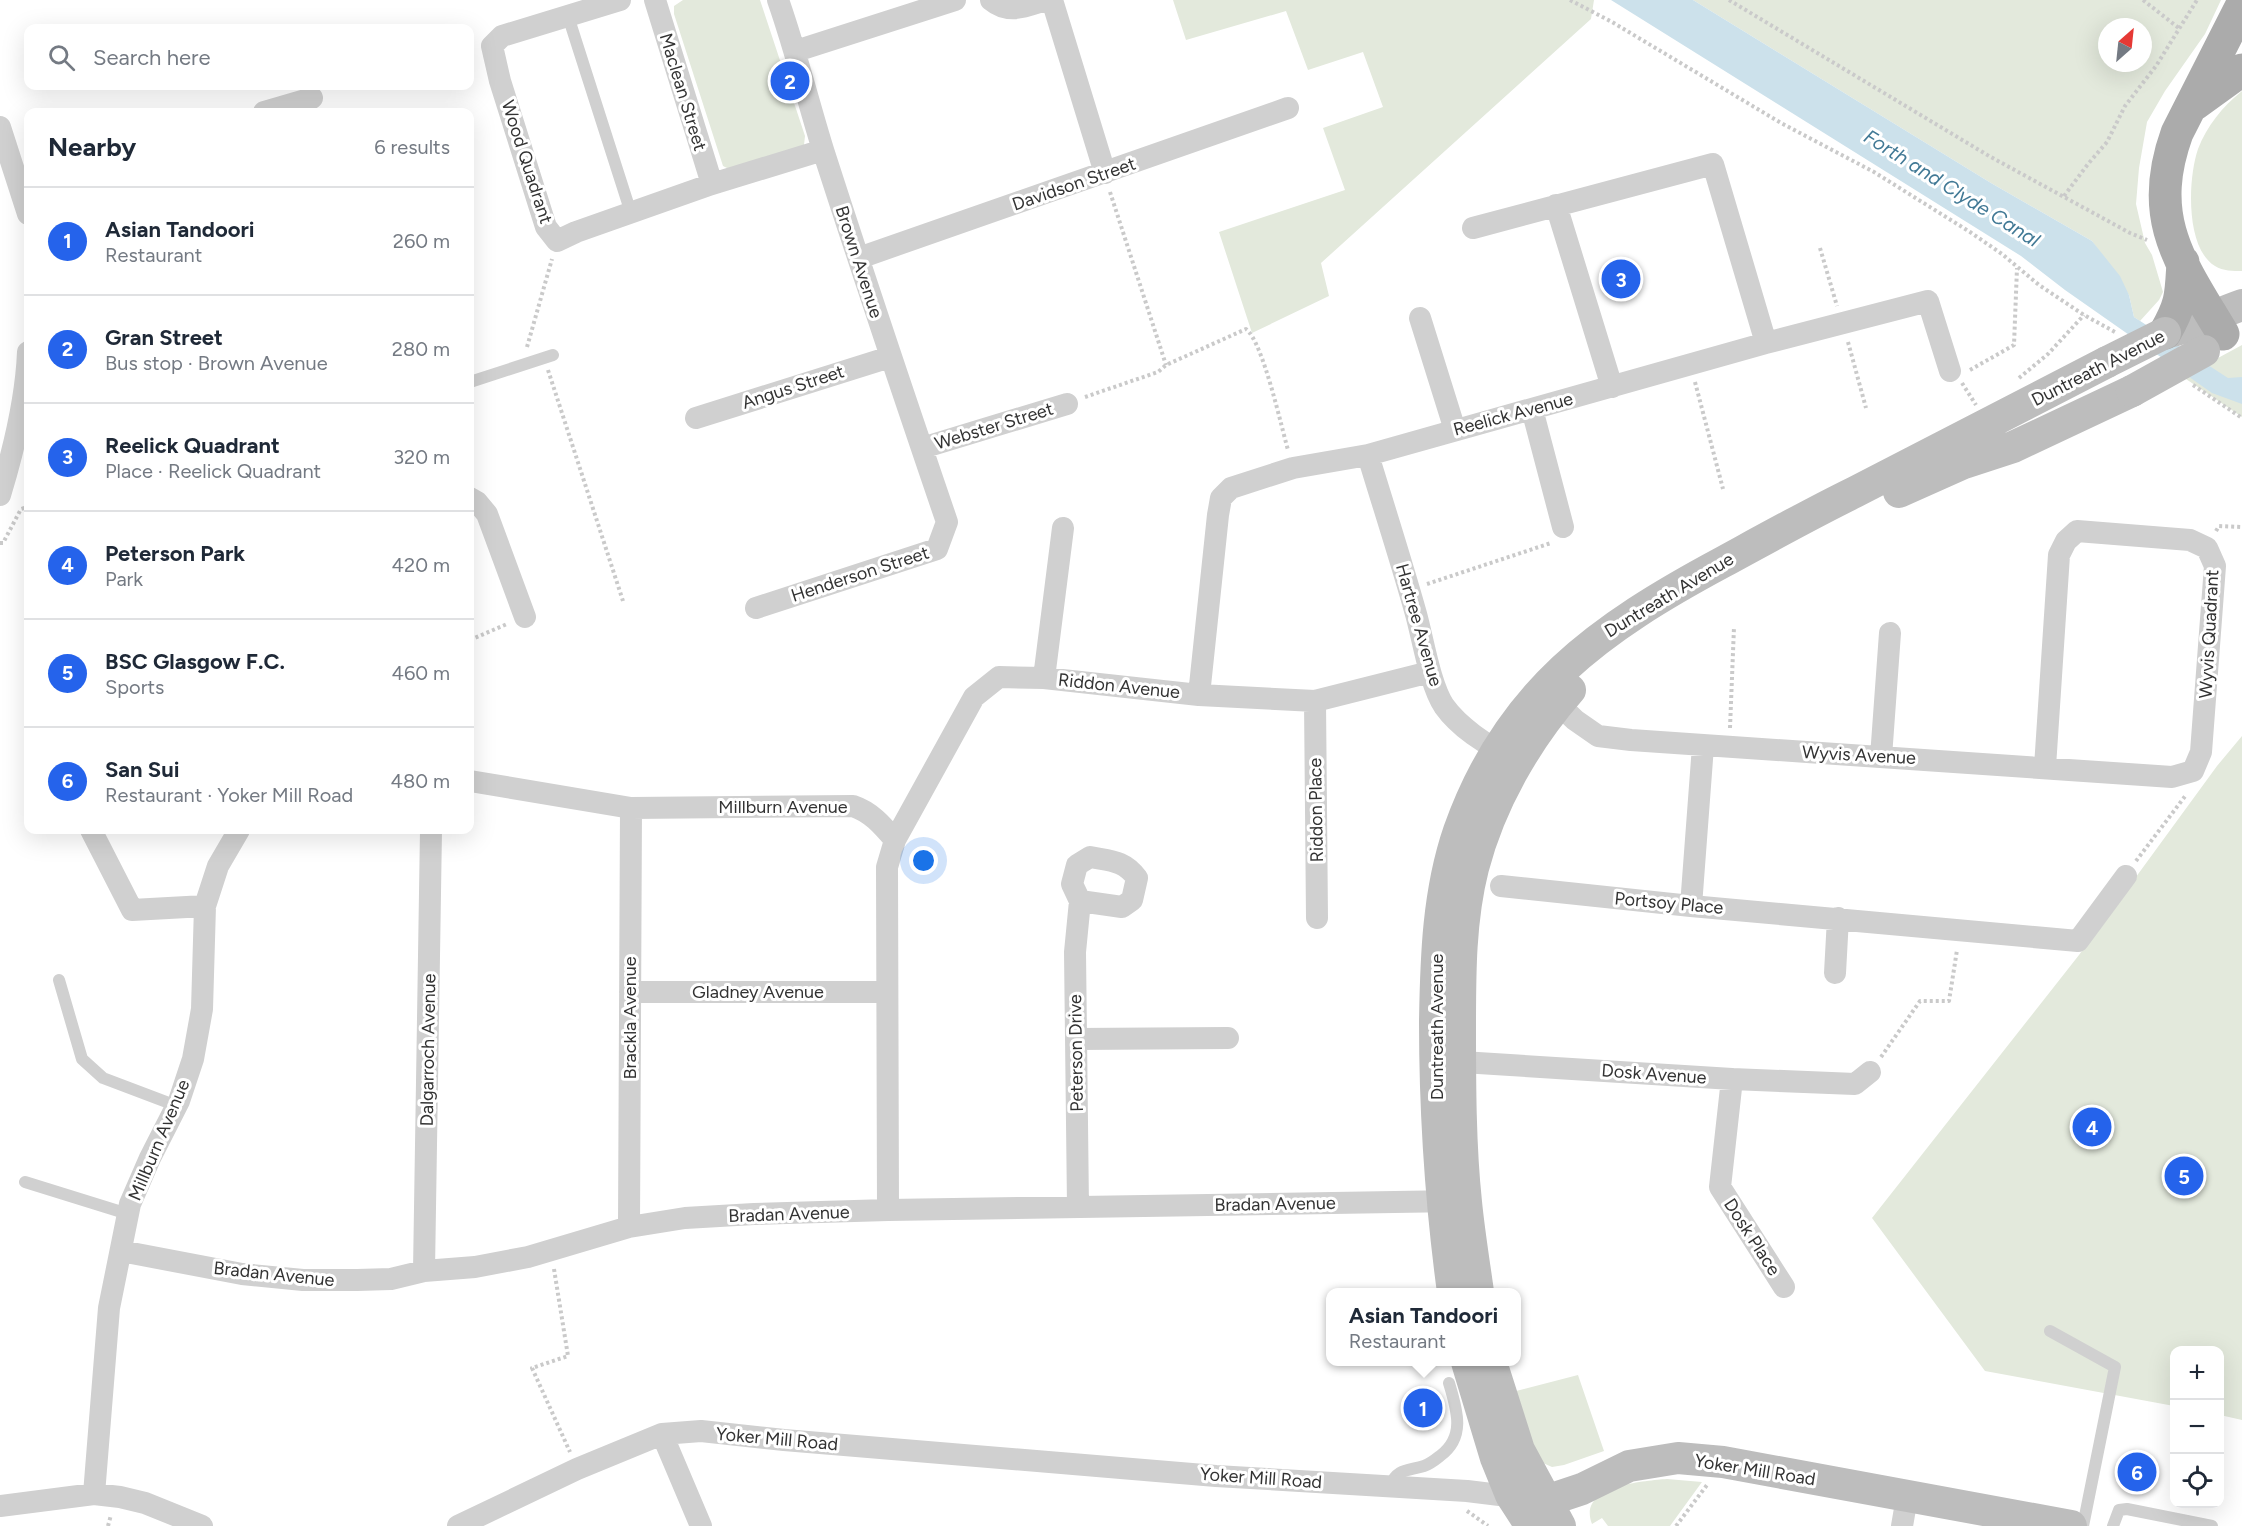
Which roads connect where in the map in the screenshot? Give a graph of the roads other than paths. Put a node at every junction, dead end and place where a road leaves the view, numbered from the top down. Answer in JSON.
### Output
{"nodes":[{"id":1,"x":620,"y":0,"type":"edge"},
{"id":2,"x":655,"y":0,"type":"edge"},
{"id":3,"x":778,"y":0,"type":"edge"},
{"id":4,"x":955,"y":0,"type":"edge"},
{"id":5,"x":992,"y":0,"type":"edge"},
{"id":6,"x":1046,"y":0,"type":"edge"},
{"id":7,"x":1052,"y":0,"type":"edge"},
{"id":8,"x":2242,"y":5,"type":"edge"},
{"id":9,"x":568,"y":16,"type":"junction"},
{"id":10,"x":796,"y":51,"type":"junction"},
{"id":11,"x":2242,"y":70,"type":"edge"},
{"id":12,"x":312,"y":98,"type":"dead end"},
{"id":13,"x":278,"y":108,"type":"edge"},
{"id":14,"x":1288,"y":108,"type":"dead end"},
{"id":15,"x":2189,"y":109,"type":"junction"},
{"id":16,"x":0,"y":127,"type":"edge"},
{"id":17,"x":823,"y":150,"type":"junction"},
{"id":18,"x":1105,"y":173,"type":"junction"},
{"id":19,"x":712,"y":184,"type":"junction"},
{"id":20,"x":24,"y":185,"type":"edge"},
{"id":21,"x":1556,"y":205,"type":"junction"},
{"id":22,"x":631,"y":213,"type":"junction"},
{"id":23,"x":1473,"y":228,"type":"dead end"},
{"id":24,"x":859,"y":258,"type":"junction"},
{"id":25,"x":2183,"y":262,"type":"junction"},
{"id":26,"x":2242,"y":305,"type":"edge"},
{"id":27,"x":1420,"y":318,"type":"dead end"},
{"id":28,"x":2205,"y":329,"type":"edge"},
{"id":29,"x":1766,"y":343,"type":"junction"},
{"id":30,"x":549,"y":357,"type":"road end"},
{"id":31,"x":890,"y":357,"type":"junction"},
{"id":32,"x":1960,"y":375,"type":"road end"},
{"id":33,"x":474,"y":381,"type":"edge"},
{"id":34,"x":1612,"y":387,"type":"junction"},
{"id":35,"x":24,"y":397,"type":"edge"},
{"id":36,"x":1067,"y":404,"type":"road end"},
{"id":37,"x":1532,"y":409,"type":"junction"},
{"id":38,"x":696,"y":418,"type":"dead end"},
{"id":39,"x":1455,"y":430,"type":"junction"},
{"id":40,"x":922,"y":448,"type":"junction"},
{"id":41,"x":1368,"y":455,"type":"junction"},
{"id":42,"x":0,"y":495,"type":"edge"},
{"id":43,"x":474,"y":500,"type":"edge"},
{"id":44,"x":947,"y":522,"type":"joint"},
{"id":45,"x":1563,"y":527,"type":"road end"},
{"id":46,"x":1063,"y":528,"type":"dead end"},
{"id":47,"x":756,"y":608,"type":"dead end"},
{"id":48,"x":525,"y":617,"type":"road end"},
{"id":49,"x":1890,"y":633,"type":"dead end"},
{"id":50,"x":1430,"y":672,"type":"junction"},
{"id":51,"x":1044,"y":678,"type":"junction"},
{"id":52,"x":1199,"y":695,"type":"junction"},
{"id":53,"x":1550,"y":696,"type":"junction"},
{"id":54,"x":1314,"y":701,"type":"junction"},
{"id":55,"x":1703,"y":747,"type":"junction"},
{"id":56,"x":1508,"y":756,"type":"junction"},
{"id":57,"x":1881,"y":757,"type":"junction"},
{"id":58,"x":2045,"y":767,"type":"junction"},
{"id":59,"x":2193,"y":771,"type":"joint"},
{"id":60,"x":474,"y":782,"type":"edge"},
{"id":61,"x":631,"y":808,"type":"junction"},
{"id":62,"x":93,"y":834,"type":"edge"},
{"id":63,"x":237,"y":834,"type":"edge"},
{"id":64,"x":431,"y":834,"type":"edge"},
{"id":65,"x":895,"y":840,"type":"junction"},
{"id":66,"x":2126,"y":876,"type":"road end"},
{"id":67,"x":1502,"y":886,"type":"dead end"},
{"id":68,"x":1080,"y":901,"type":"dead end"},
{"id":69,"x":205,"y":906,"type":"junction"},
{"id":70,"x":1691,"y":906,"type":"junction"},
{"id":71,"x":1317,"y":918,"type":"dead end"},
{"id":72,"x":1838,"y":918,"type":"junction"},
{"id":73,"x":1835,"y":973,"type":"dead end"},
{"id":74,"x":59,"y":980,"type":"dead end"},
{"id":75,"x":630,"y":992,"type":"junction"},
{"id":76,"x":886,"y":992,"type":"junction"},
{"id":77,"x":1228,"y":1038,"type":"dead end"},
{"id":78,"x":1076,"y":1039,"type":"junction"},
{"id":79,"x":1448,"y":1061,"type":"junction"},
{"id":80,"x":1870,"y":1072,"type":"road end"},
{"id":81,"x":1732,"y":1079,"type":"junction"},
{"id":82,"x":177,"y":1106,"type":"junction"},
{"id":83,"x":25,"y":1182,"type":"dead end"},
{"id":84,"x":1454,"y":1201,"type":"junction"},
{"id":85,"x":1078,"y":1207,"type":"junction"},
{"id":86,"x":888,"y":1210,"type":"junction"},
{"id":87,"x":128,"y":1214,"type":"junction"},
{"id":88,"x":629,"y":1227,"type":"junction"},
{"id":89,"x":121,"y":1251,"type":"junction"},
{"id":90,"x":424,"y":1271,"type":"junction"},
{"id":91,"x":1784,"y":1287,"type":"dead end"},
{"id":92,"x":1453,"y":1288,"type":"edge"},
{"id":93,"x":1477,"y":1288,"type":"edge"},
{"id":94,"x":2050,"y":1331,"type":"dead end"},
{"id":95,"x":1492,"y":1366,"type":"edge"},
{"id":96,"x":1458,"y":1372,"type":"edge"},
{"id":97,"x":662,"y":1434,"type":"junction"},
{"id":98,"x":1390,"y":1486,"type":"junction"},
{"id":99,"x":94,"y":1494,"type":"junction"},
{"id":100,"x":1511,"y":1495,"type":"junction"},
{"id":101,"x":0,"y":1506,"type":"edge"},
{"id":102,"x":1904,"y":1511,"type":"edge"},
{"id":103,"x":1546,"y":1518,"type":"edge"},
{"id":104,"x":202,"y":1526,"type":"edge"},
{"id":105,"x":458,"y":1526,"type":"edge"},
{"id":106,"x":700,"y":1526,"type":"edge"},
{"id":107,"x":2071,"y":1526,"type":"edge"},
{"id":108,"x":2084,"y":1526,"type":"edge"},
{"id":109,"x":2113,"y":1526,"type":"edge"},
{"id":110,"x":2212,"y":1526,"type":"edge"}],
"edges":[{"from":1,"to":9,"type":"street","name":"Wood Quadrant"},
{"from":2,"to":19,"type":"street","name":"Maclean Street"},
{"from":3,"to":10,"type":"street","name":"Brown Avenue"},
{"from":4,"to":10,"type":"street"},
{"from":5,"to":6,"type":"street"},
{"from":7,"to":18,"type":"street"},
{"from":8,"to":15,"type":"main road"},
{"from":9,"to":22,"type":"lane"},
{"from":9,"to":22,"type":"street","name":"Wood Quadrant"},
{"from":10,"to":17,"type":"street","name":"Brown Avenue"},
{"from":11,"to":15,"type":"main road"},
{"from":12,"to":13,"type":"street"},
{"from":14,"to":18,"type":"street","name":"Davidson Street"},
{"from":15,"to":25,"type":"main road"},
{"from":16,"to":20,"type":"street"},
{"from":17,"to":19,"type":"street","name":"Wood Quadrant"},
{"from":17,"to":24,"type":"street","name":"Brown Avenue"},
{"from":18,"to":24,"type":"street","name":"Davidson Street"},
{"from":19,"to":22,"type":"street","name":"Wood Quadrant"},
{"from":21,"to":23,"type":"street"},
{"from":21,"to":29,"type":"street"},
{"from":21,"to":34,"type":"street"},
{"from":24,"to":31,"type":"street","name":"Brown Avenue"},
{"from":25,"to":28,"type":"main road"},
{"from":25,"to":28,"type":"main road"},
{"from":26,"to":28,"type":"street","name":"Duntreath Avenue"},
{"from":27,"to":39,"type":"street"},
{"from":28,"to":53,"type":"street","name":"Duntreath Avenue","bridge":true},
{"from":28,"to":53,"type":"street","name":"Duntreath Avenue","bridge":true},
{"from":29,"to":32,"type":"street","name":"Reelick Avenue"},
{"from":29,"to":34,"type":"street","name":"Reelick Avenue"},
{"from":30,"to":33,"type":"lane"},
{"from":31,"to":38,"type":"street","name":"Angus Street"},
{"from":31,"to":40,"type":"street","name":"Brown Avenue"},
{"from":34,"to":37,"type":"street","name":"Reelick Avenue"},
{"from":35,"to":42,"type":"street"},
{"from":36,"to":40,"type":"street","name":"Webster Street"},
{"from":37,"to":39,"type":"street","name":"Reelick Avenue"},
{"from":37,"to":45,"type":"street"},
{"from":39,"to":41,"type":"street","name":"Reelick Avenue"},
{"from":40,"to":44,"type":"street","name":"Brown Avenue"},
{"from":41,"to":50,"type":"street","name":"Hartree Avenue"},
{"from":41,"to":52,"type":"street","name":"Reelick Avenue"},
{"from":43,"to":48,"type":"street"},
{"from":44,"to":47,"type":"street","name":"Henderson Street"},
{"from":46,"to":51,"type":"street"},
{"from":49,"to":57,"type":"street"},
{"from":50,"to":54,"type":"street","name":"Riddon Avenue"},
{"from":50,"to":56,"type":"street","name":"Hartree Avenue"},
{"from":51,"to":52,"type":"street","name":"Riddon Avenue"},
{"from":51,"to":65,"type":"street","name":"Riddon Avenue"},
{"from":52,"to":54,"type":"street","name":"Riddon Avenue"},
{"from":53,"to":55,"type":"street","name":"Wyvis Avenue"},
{"from":53,"to":56,"type":"street","name":"Duntreath Avenue"},
{"from":54,"to":71,"type":"street","name":"Riddon Place"},
{"from":55,"to":57,"type":"street","name":"Wyvis Avenue"},
{"from":55,"to":70,"type":"street"},
{"from":56,"to":79,"type":"street","name":"Duntreath Avenue"},
{"from":57,"to":58,"type":"street","name":"Wyvis Avenue"},
{"from":58,"to":59,"type":"street","name":"Wyvis Avenue"},
{"from":58,"to":59,"type":"street","name":"Wyvis Quadrant"},
{"from":60,"to":61,"type":"street","name":"Millburn Avenue"},
{"from":61,"to":65,"type":"street","name":"Millburn Avenue"},
{"from":61,"to":75,"type":"street","name":"Brackla Avenue"},
{"from":62,"to":69,"type":"street"},
{"from":63,"to":69,"type":"street","name":"Millburn Avenue"},
{"from":64,"to":90,"type":"street","name":"Dalgarroch Avenue"},
{"from":65,"to":76,"type":"street"},
{"from":66,"to":72,"type":"street","name":"Portsoy Place"},
{"from":67,"to":70,"type":"street","name":"Portsoy Place"},
{"from":68,"to":78,"type":"street","name":"Peterson Drive"},
{"from":69,"to":82,"type":"street","name":"Millburn Avenue"},
{"from":70,"to":72,"type":"street","name":"Portsoy Place"},
{"from":72,"to":73,"type":"street"},
{"from":74,"to":82,"type":"lane"},
{"from":75,"to":76,"type":"street","name":"Gladney Avenue"},
{"from":75,"to":88,"type":"street","name":"Brackla Avenue"},
{"from":76,"to":86,"type":"street"},
{"from":77,"to":78,"type":"street"},
{"from":78,"to":85,"type":"street","name":"Peterson Drive"},
{"from":79,"to":81,"type":"street","name":"Dosk Avenue"},
{"from":79,"to":84,"type":"street","name":"Duntreath Avenue"},
{"from":80,"to":81,"type":"street","name":"Dosk Avenue"},
{"from":81,"to":91,"type":"street","name":"Dosk Place"},
{"from":82,"to":87,"type":"street","name":"Millburn Avenue"},
{"from":83,"to":87,"type":"lane"},
{"from":84,"to":85,"type":"street","name":"Bradan Avenue"},
{"from":84,"to":92,"type":"street","name":"Duntreath Avenue"},
{"from":84,"to":93,"type":"street","name":"Duntreath Avenue"},
{"from":85,"to":86,"type":"street","name":"Bradan Avenue"},
{"from":86,"to":88,"type":"street","name":"Bradan Avenue"},
{"from":87,"to":89,"type":"street","name":"Millburn Avenue"},
{"from":88,"to":90,"type":"street","name":"Bradan Avenue"},
{"from":89,"to":90,"type":"street","name":"Bradan Avenue"},
{"from":89,"to":99,"type":"street","name":"Millburn Avenue"},
{"from":94,"to":108,"type":"lane"},
{"from":95,"to":103,"type":"street"},
{"from":96,"to":98,"type":"lane"},
{"from":96,"to":100,"type":"street"},
{"from":97,"to":98,"type":"street","name":"Yoker Mill Road"},
{"from":97,"to":105,"type":"street","name":"Yoker Mill Road"},
{"from":97,"to":106,"type":"street"},
{"from":98,"to":100,"type":"street","name":"Yoker Mill Road"},
{"from":99,"to":101,"type":"street"},
{"from":99,"to":104,"type":"street"},
{"from":100,"to":103,"type":"street"},
{"from":102,"to":103,"type":"street","name":"Yoker Mill Road"},
{"from":102,"to":107,"type":"street","name":"Yoker Mill Road"},
{"from":109,"to":110,"type":"lane"}]}
